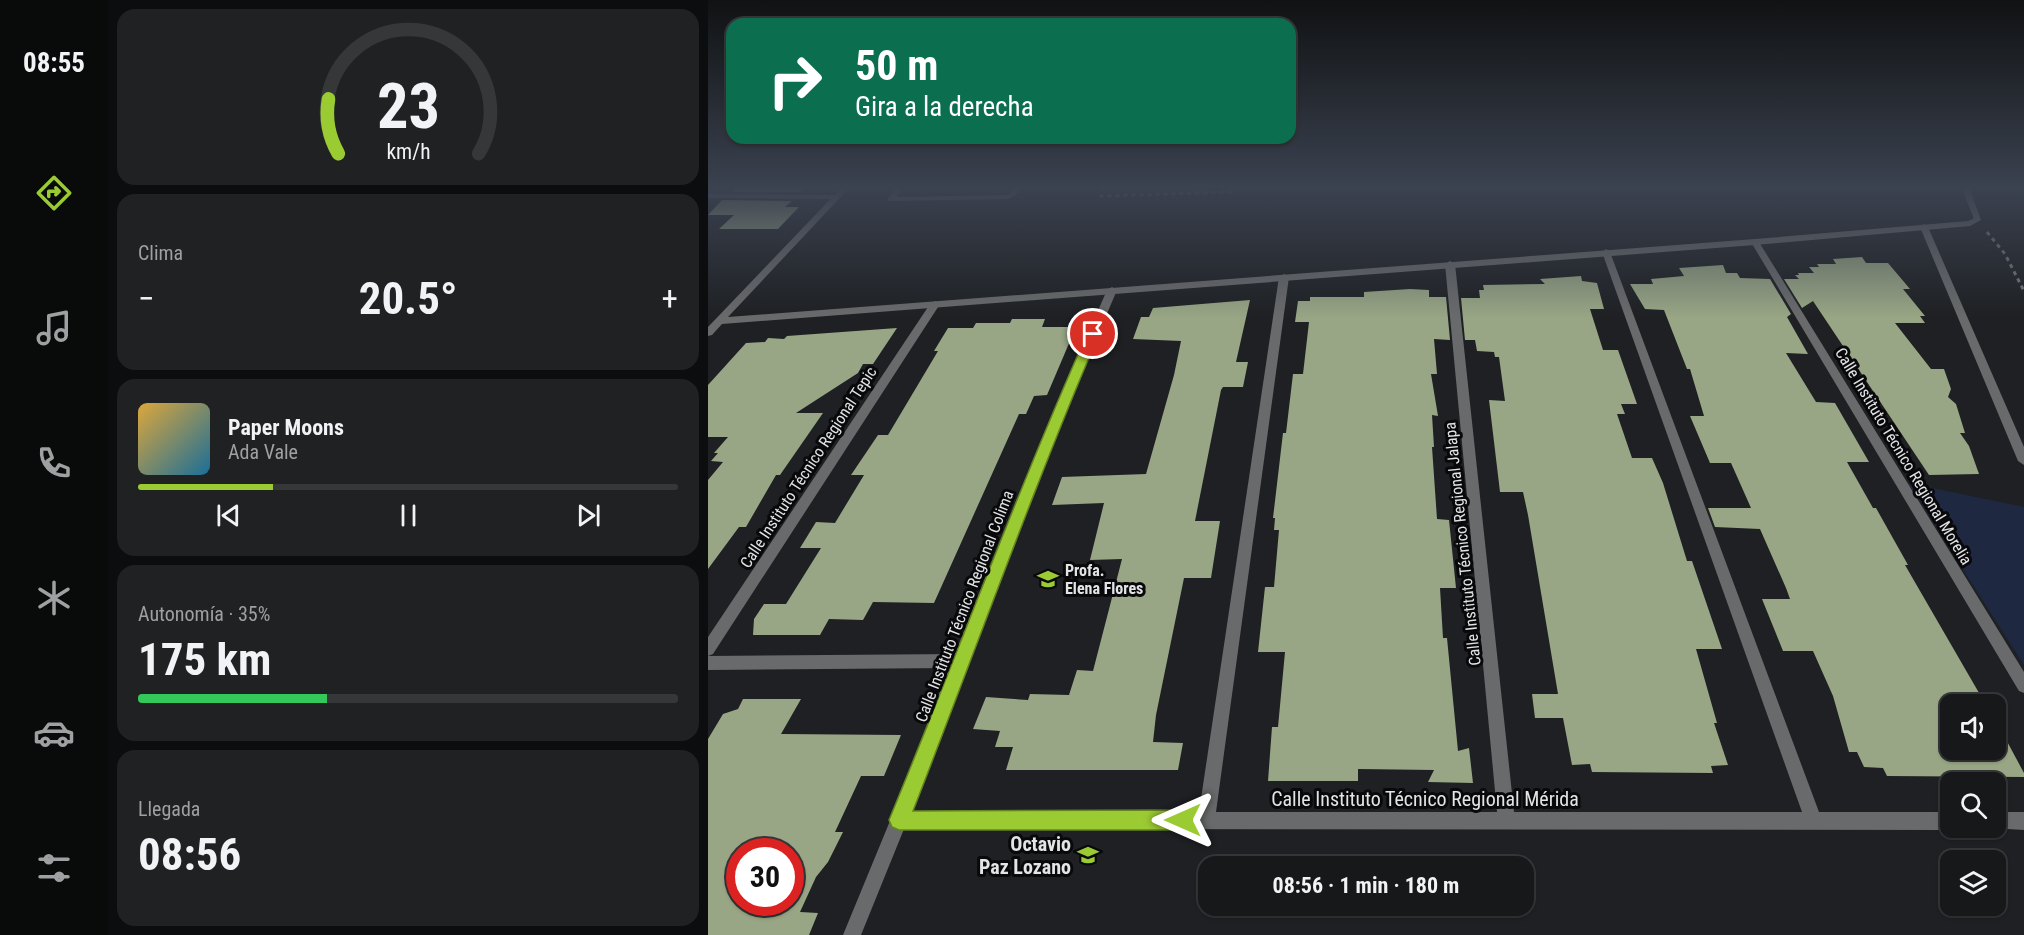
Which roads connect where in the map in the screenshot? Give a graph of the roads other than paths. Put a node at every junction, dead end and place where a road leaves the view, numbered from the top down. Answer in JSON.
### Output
{"nodes":[{"id":1,"x":805,"y":231,"type":"edge"},
{"id":2,"x":1883,"y":231,"type":"edge"},
{"id":3,"x":1926,"y":231,"type":"edge"},
{"id":4,"x":1755,"y":242,"type":"junction"},
{"id":5,"x":1606,"y":252,"type":"junction"},
{"id":6,"x":1450,"y":264,"type":"junction"},
{"id":7,"x":1284,"y":277,"type":"junction"},
{"id":8,"x":1112,"y":290,"type":"junction"},
{"id":9,"x":936,"y":304,"type":"junction"},
{"id":10,"x":719,"y":321,"type":"junction"},
{"id":11,"x":708,"y":333,"type":"edge"},
{"id":12,"x":2024,"y":460,"type":"edge"},
{"id":13,"x":708,"y":649,"type":"edge"},
{"id":14,"x":963,"y":661,"type":"junction"},
{"id":15,"x":708,"y":663,"type":"edge"},
{"id":16,"x":2024,"y":686,"type":"edge"},
{"id":17,"x":899,"y":820,"type":"junction"},
{"id":18,"x":1206,"y":820,"type":"junction"},
{"id":19,"x":1506,"y":821,"type":"junction"},
{"id":20,"x":1814,"y":821,"type":"junction"},
{"id":21,"x":1940,"y":821,"type":"edge"},
{"id":22,"x":2006,"y":821,"type":"edge"},
{"id":23,"x":2024,"y":821,"type":"edge"},
{"id":24,"x":852,"y":935,"type":"edge"}],
"edges":[{"from":1,"to":10,"type":"street"},
{"from":2,"to":4,"type":"street"},
{"from":3,"to":12,"type":"street"},
{"from":4,"to":5,"type":"street"},
{"from":4,"to":16,"type":"street","name":"Calle Instituto Técnico Regional Morelia"},
{"from":5,"to":6,"type":"street"},
{"from":5,"to":20,"type":"street"},
{"from":6,"to":7,"type":"street"},
{"from":6,"to":19,"type":"street","name":"Calle Instituto Técnico Regional Jalapa"},
{"from":7,"to":8,"type":"street"},
{"from":7,"to":18,"type":"street"},
{"from":8,"to":9,"type":"street"},
{"from":8,"to":14,"type":"street","name":"Calle Instituto Técnico Regional Colima"},
{"from":9,"to":10,"type":"street"},
{"from":9,"to":13,"type":"street","name":"Calle Instituto Técnico Regional Tepic"},
{"from":10,"to":11,"type":"street"},
{"from":14,"to":15,"type":"street"},
{"from":14,"to":17,"type":"street","name":"Calle Instituto Técnico Regional Colima"},
{"from":17,"to":18,"type":"street","name":"Calle Instituto Técnico Regional Mérida"},
{"from":17,"to":24,"type":"street","name":"Calle Instituto Técnico Regional Colima"},
{"from":18,"to":19,"type":"street","name":"Calle Instituto Técnico Regional Mérida"},
{"from":19,"to":20,"type":"street","name":"Calle Instituto Técnico Regional Mérida"},
{"from":20,"to":21,"type":"street","name":"Calle Instituto Técnico Regional Mérida"},
{"from":22,"to":23,"type":"street"}]}
